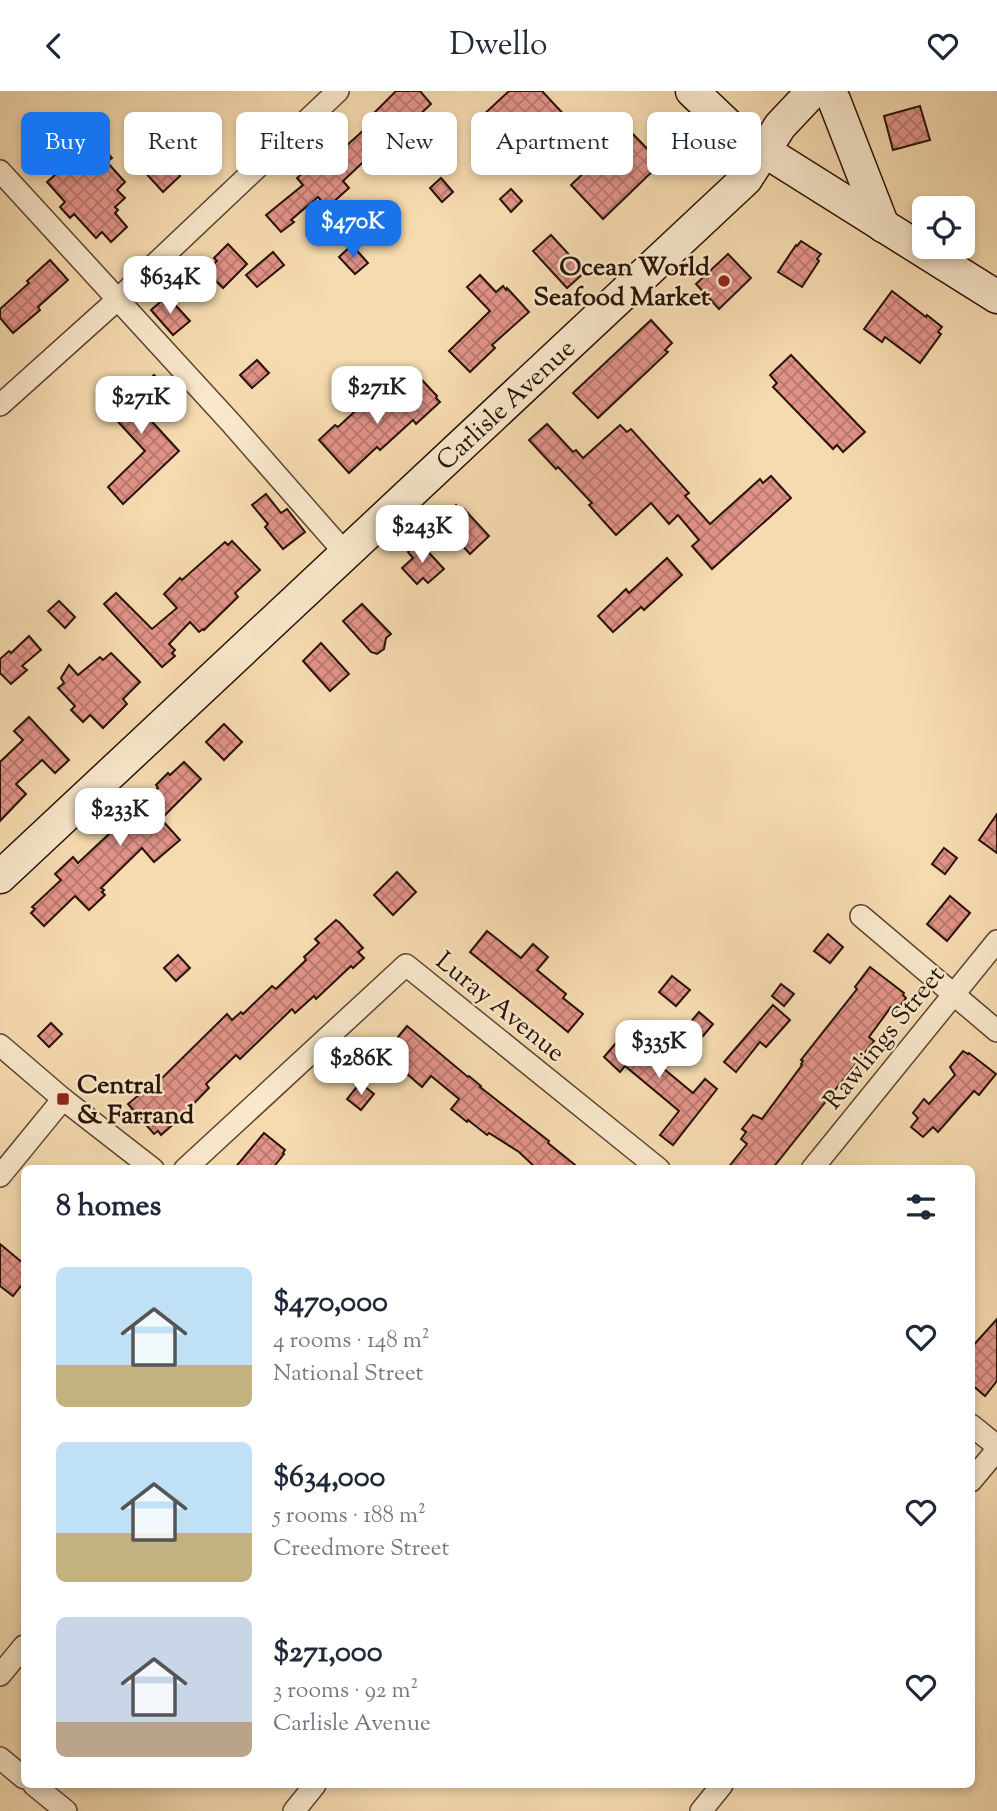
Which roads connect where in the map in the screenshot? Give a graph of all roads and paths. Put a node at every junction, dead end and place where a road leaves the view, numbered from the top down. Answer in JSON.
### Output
{"nodes":[{"id":1,"x":338,"y":91,"type":"edge"},
{"id":2,"x":692,"y":91,"type":"edge"},
{"id":3,"x":813,"y":91,"type":"edge"},
{"id":4,"x":829,"y":91,"type":"edge"},
{"id":5,"x":764,"y":151,"type":"junction"},
{"id":6,"x":0,"y":171,"type":"edge"},
{"id":7,"x":883,"y":226,"type":"junction"},
{"id":8,"x":997,"y":297,"type":"edge"},
{"id":9,"x":117,"y":300,"type":"junction"},
{"id":10,"x":0,"y":405,"type":"edge"},
{"id":11,"x":346,"y":554,"type":"junction"},
{"id":12,"x":0,"y":877,"type":"edge"},
{"id":13,"x":861,"y":916,"type":"dead end"},
{"id":14,"x":997,"y":941,"type":"edge"},
{"id":15,"x":954,"y":995,"type":"junction"},
{"id":16,"x":997,"y":1031,"type":"edge"},
{"id":17,"x":0,"y":1045,"type":"edge"},
{"id":18,"x":63,"y":1098,"type":"junction"},
{"id":19,"x":148,"y":1165,"type":"edge"},
{"id":20,"x":189,"y":1165,"type":"edge"},
{"id":21,"x":654,"y":1165,"type":"edge"},
{"id":22,"x":815,"y":1165,"type":"edge"},
{"id":23,"x":0,"y":1176,"type":"edge"},
{"id":24,"x":975,"y":1429,"type":"edge"},
{"id":25,"x":997,"y":1448,"type":"edge"},
{"id":26,"x":975,"y":1476,"type":"edge"},
{"id":27,"x":21,"y":1650,"type":"edge"},
{"id":28,"x":0,"y":1675,"type":"edge"},
{"id":29,"x":0,"y":1758,"type":"edge"},
{"id":30,"x":21,"y":1776,"type":"edge"},
{"id":31,"x":38,"y":1788,"type":"edge"},
{"id":32,"x":313,"y":1788,"type":"edge"},
{"id":33,"x":720,"y":1788,"type":"edge"},
{"id":34,"x":66,"y":1811,"type":"edge"},
{"id":35,"x":294,"y":1811,"type":"edge"},
{"id":36,"x":701,"y":1811,"type":"edge"}],
"edges":[{"from":1,"to":9,"type":"street"},
{"from":2,"to":5,"type":"street"},
{"from":3,"to":5,"type":"street","name":"Carlisle Avenue"},
{"from":4,"to":7,"type":"street"},
{"from":5,"to":7,"type":"street"},
{"from":5,"to":11,"type":"street","name":"Carlisle Avenue"},
{"from":6,"to":9,"type":"street"},
{"from":7,"to":8,"type":"street"},
{"from":9,"to":10,"type":"street"},
{"from":9,"to":11,"type":"street"},
{"from":11,"to":12,"type":"street","name":"Carlisle Avenue"},
{"from":13,"to":15,"type":"street"},
{"from":14,"to":15,"type":"street","name":"Rawlings Street"},
{"from":15,"to":16,"type":"street"},
{"from":15,"to":22,"type":"street","name":"Rawlings Street"},
{"from":17,"to":18,"type":"street"},
{"from":18,"to":19,"type":"street"},
{"from":18,"to":23,"type":"street"},
{"from":20,"to":21,"type":"street","name":"Luray Avenue"},
{"from":24,"to":25,"type":"street"},
{"from":25,"to":26,"type":"street"},
{"from":27,"to":28,"type":"street"},
{"from":29,"to":30,"type":"street"},
{"from":31,"to":34,"type":"street"},
{"from":32,"to":35,"type":"street"},
{"from":33,"to":36,"type":"street"}]}
